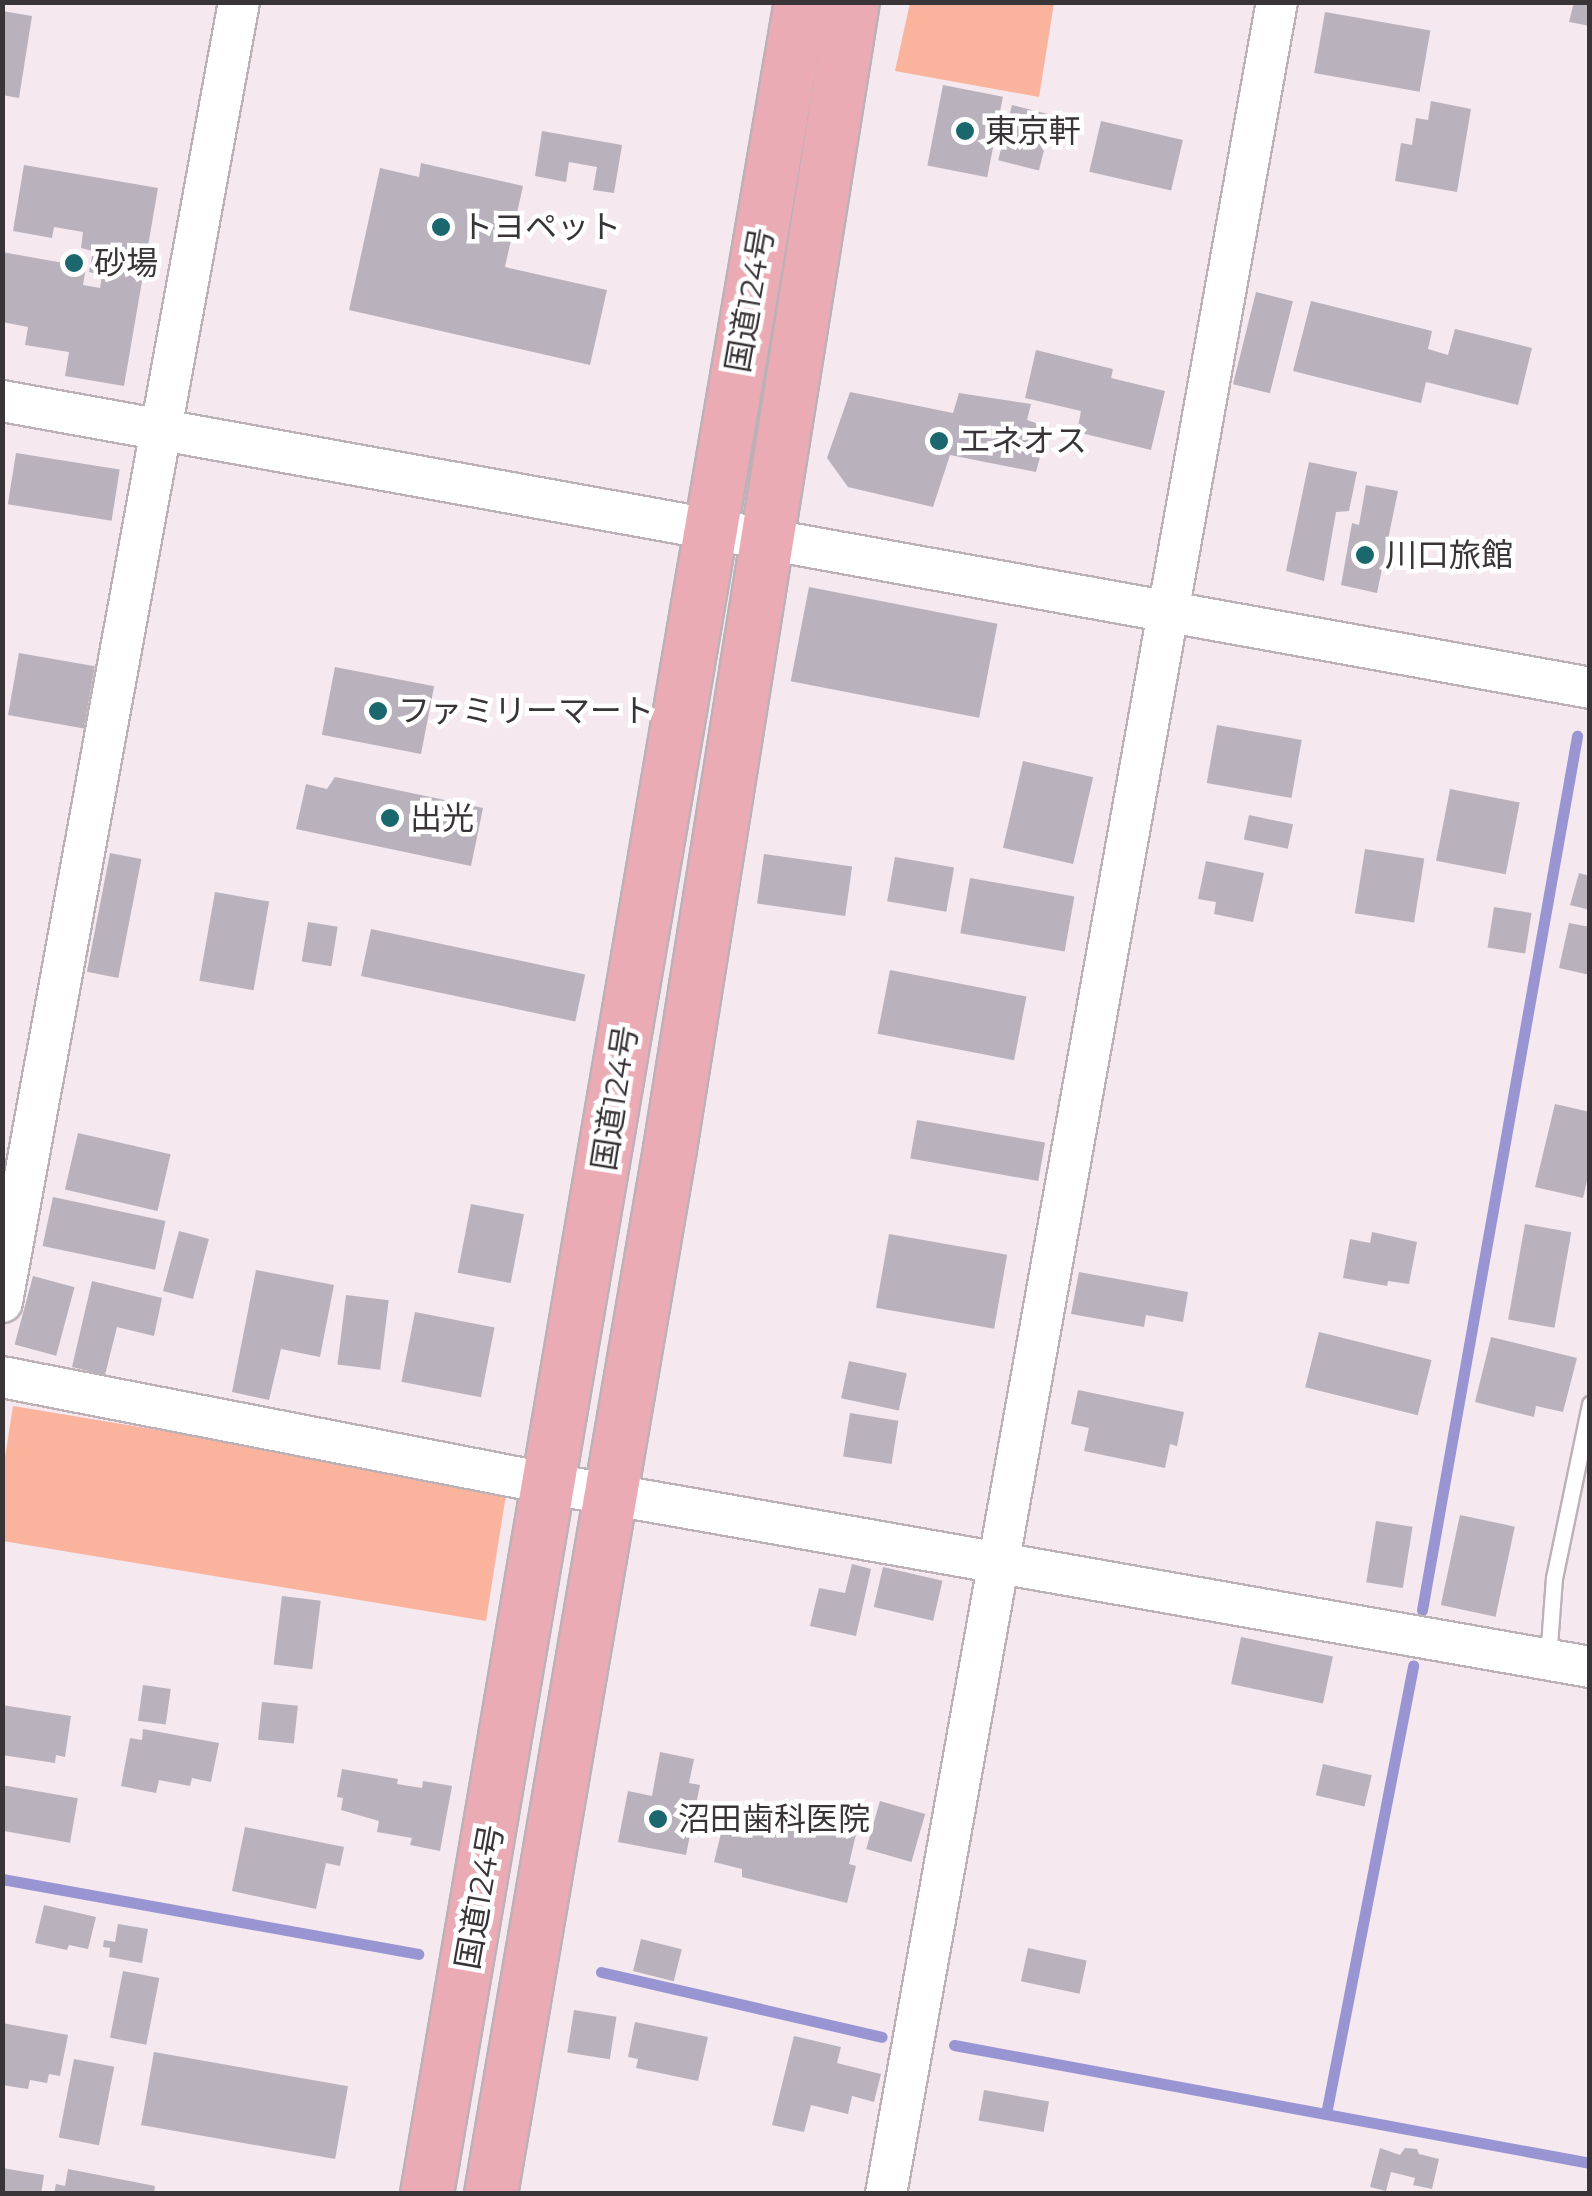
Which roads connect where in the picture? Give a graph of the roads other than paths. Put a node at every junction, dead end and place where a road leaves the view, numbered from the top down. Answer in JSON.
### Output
{"nodes":[{"id":1,"x":240,"y":2,"type":"edge"},
{"id":2,"x":801,"y":2,"type":"edge"},
{"id":3,"x":853,"y":2,"type":"edge"},
{"id":4,"x":1277,"y":2,"type":"edge"},
{"id":5,"x":2,"y":401,"type":"edge"},
{"id":6,"x":162,"y":429,"type":"junction"},
{"id":7,"x":711,"y":529,"type":"junction"},
{"id":8,"x":768,"y":539,"type":"junction"},
{"id":9,"x":1170,"y":612,"type":"junction"},
{"id":10,"x":1590,"y":688,"type":"edge"},
{"id":11,"x":2,"y":1302,"type":"edge"},
{"id":12,"x":2,"y":1377,"type":"edge"},
{"id":13,"x":1590,"y":1404,"type":"edge"},
{"id":14,"x":551,"y":1484,"type":"junction"},
{"id":15,"x":612,"y":1494,"type":"junction"},
{"id":16,"x":998,"y":1559,"type":"junction"},
{"id":17,"x":1548,"y":1659,"type":"junction"},
{"id":18,"x":1590,"y":1666,"type":"edge"},
{"id":19,"x":427,"y":2194,"type":"edge"},
{"id":20,"x":491,"y":2194,"type":"edge"},
{"id":21,"x":886,"y":2194,"type":"edge"}],
"edges":[{"from":1,"to":6,"type":"street"},
{"from":2,"to":7,"type":"highway","name":"国道124号"},
{"from":3,"to":8,"type":"highway","name":"国道124号"},
{"from":4,"to":9,"type":"street"},
{"from":5,"to":6,"type":"street"},
{"from":6,"to":7,"type":"street"},
{"from":6,"to":11,"type":"street"},
{"from":7,"to":8,"type":"street"},
{"from":7,"to":14,"type":"highway","name":"国道124号"},
{"from":8,"to":9,"type":"street"},
{"from":8,"to":15,"type":"highway","name":"国道124号"},
{"from":9,"to":10,"type":"street"},
{"from":9,"to":16,"type":"street"},
{"from":12,"to":14,"type":"street"},
{"from":13,"to":17,"type":"lane"},
{"from":14,"to":15,"type":"street"},
{"from":14,"to":19,"type":"highway","name":"国道124号"},
{"from":15,"to":16,"type":"street"},
{"from":15,"to":20,"type":"highway","name":"国道124号"},
{"from":16,"to":17,"type":"street"},
{"from":16,"to":21,"type":"street"},
{"from":17,"to":18,"type":"street"}]}
